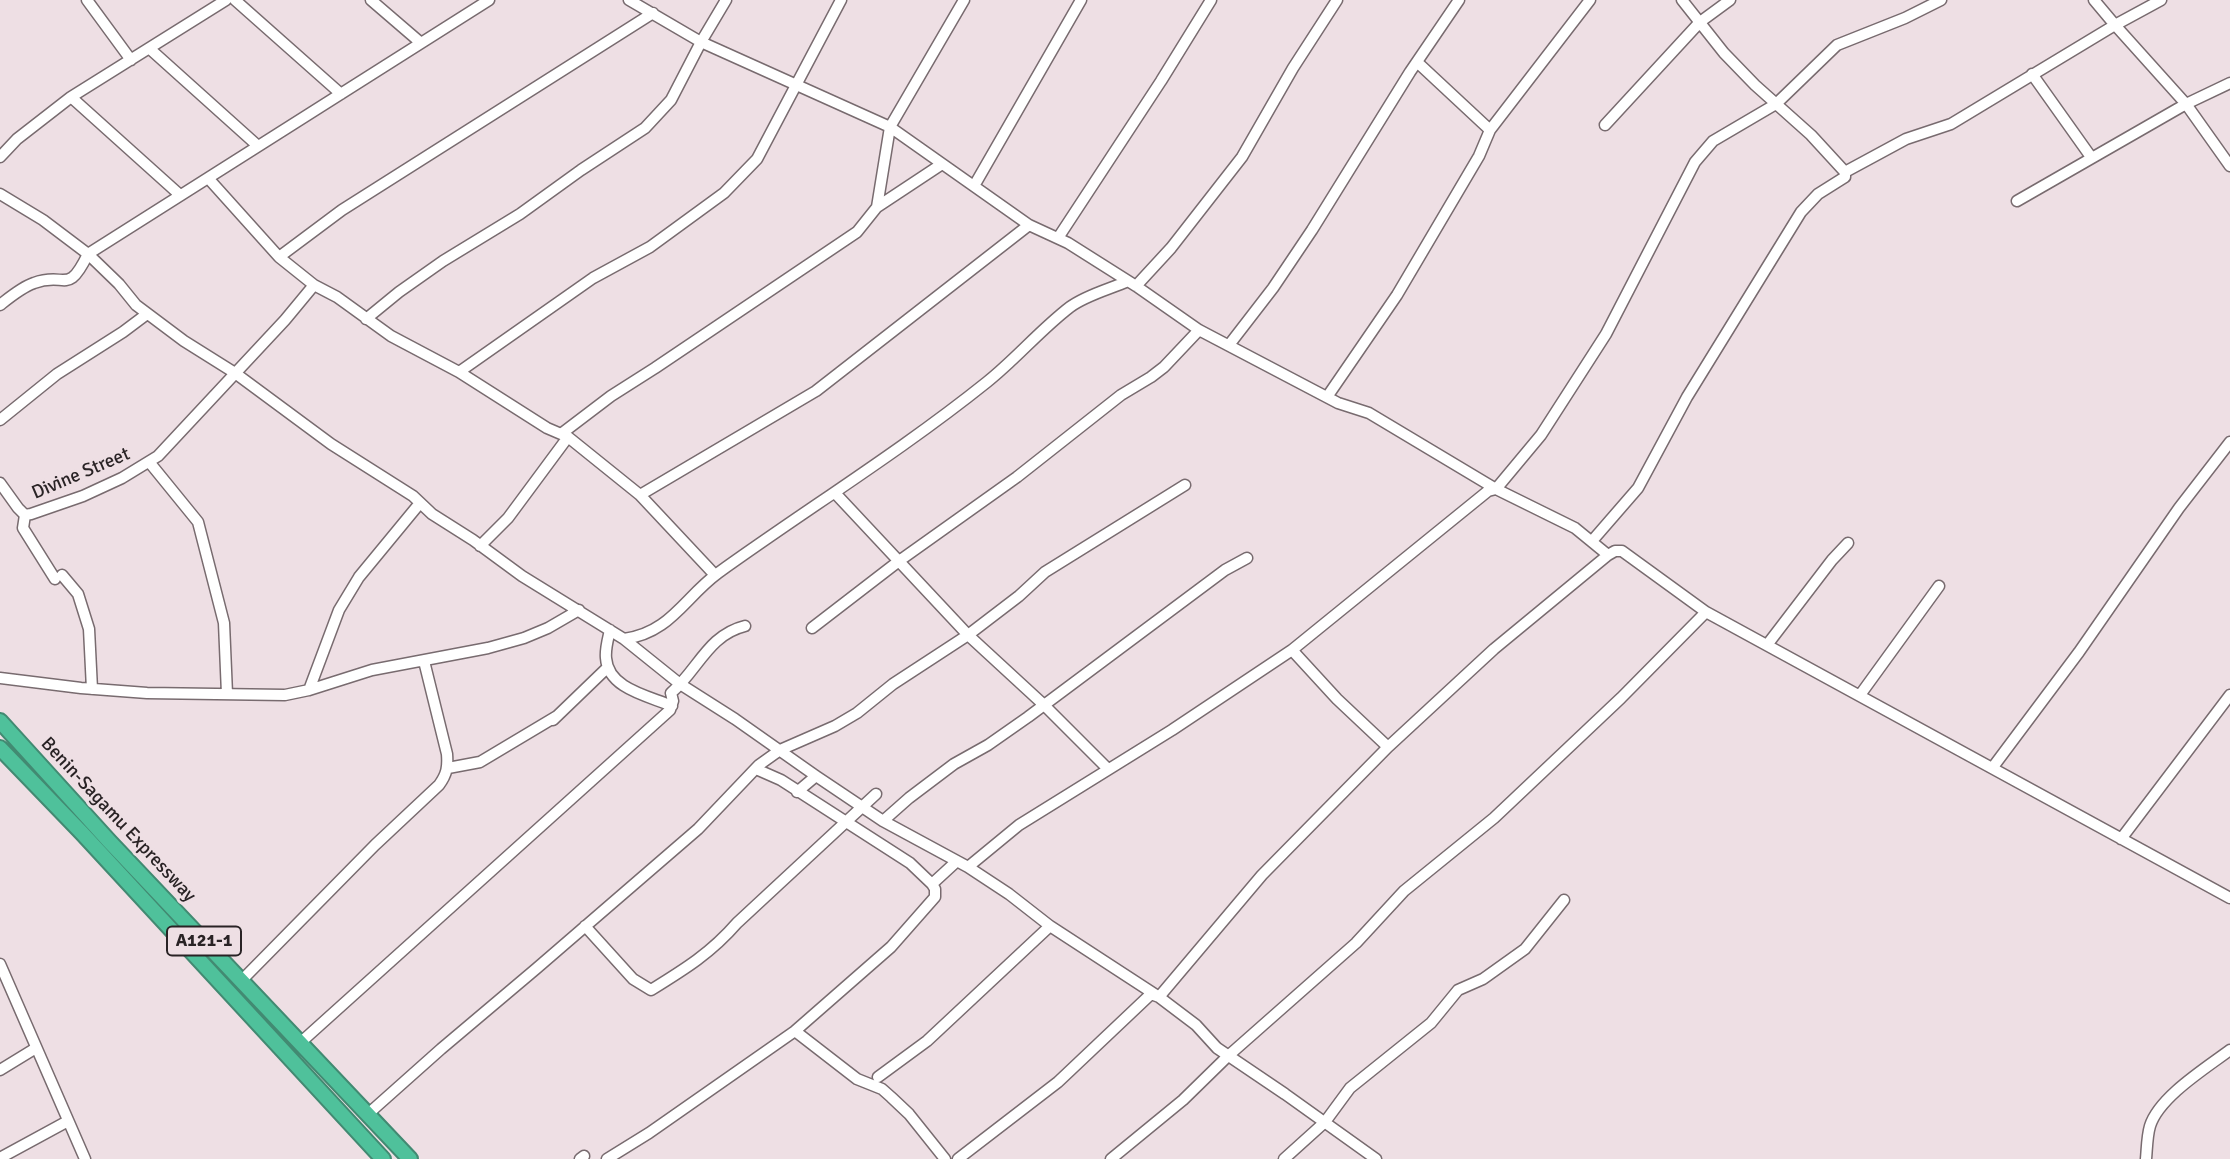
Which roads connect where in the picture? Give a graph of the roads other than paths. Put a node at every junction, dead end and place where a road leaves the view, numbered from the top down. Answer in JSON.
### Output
{"nodes":[{"id":1,"x":87,"y":0,"type":"edge"},
{"id":2,"x":200,"y":0,"type":"edge"},
{"id":3,"x":226,"y":0,"type":"edge"},
{"id":4,"x":236,"y":0,"type":"edge"},
{"id":5,"x":371,"y":0,"type":"edge"},
{"id":6,"x":489,"y":0,"type":"edge"},
{"id":7,"x":629,"y":0,"type":"edge"},
{"id":8,"x":726,"y":0,"type":"edge"},
{"id":9,"x":841,"y":0,"type":"edge"},
{"id":10,"x":964,"y":0,"type":"edge"},
{"id":11,"x":1082,"y":0,"type":"edge"},
{"id":12,"x":1211,"y":0,"type":"edge"},
{"id":13,"x":1338,"y":0,"type":"edge"},
{"id":14,"x":1459,"y":0,"type":"edge"},
{"id":15,"x":1590,"y":0,"type":"edge"},
{"id":16,"x":1682,"y":0,"type":"edge"},
{"id":17,"x":1730,"y":0,"type":"edge"},
{"id":18,"x":1941,"y":0,"type":"edge"},
{"id":19,"x":2094,"y":0,"type":"edge"},
{"id":20,"x":2161,"y":0,"type":"edge"},
{"id":21,"x":207,"y":10,"type":"junction"},
{"id":22,"x":653,"y":13,"type":"junction"},
{"id":23,"x":1700,"y":22,"type":"junction"},
{"id":24,"x":2115,"y":25,"type":"junction"},
{"id":25,"x":701,"y":42,"type":"junction"},
{"id":26,"x":421,"y":43,"type":"junction"},
{"id":27,"x":150,"y":48,"type":"junction"},
{"id":28,"x":131,"y":60,"type":"junction"},
{"id":29,"x":1417,"y":62,"type":"junction"},
{"id":30,"x":2032,"y":74,"type":"junction"},
{"id":31,"x":2230,"y":83,"type":"edge"},
{"id":32,"x":795,"y":85,"type":"junction"},
{"id":33,"x":341,"y":94,"type":"junction"},
{"id":34,"x":71,"y":97,"type":"junction"},
{"id":35,"x":1776,"y":104,"type":"junction"},
{"id":36,"x":2186,"y":104,"type":"junction"},
{"id":37,"x":1605,"y":125,"type":"dead end"},
{"id":38,"x":890,"y":128,"type":"junction"},
{"id":39,"x":1490,"y":130,"type":"junction"},
{"id":40,"x":258,"y":146,"type":"junction"},
{"id":41,"x":0,"y":157,"type":"edge"},
{"id":42,"x":2091,"y":157,"type":"junction"},
{"id":43,"x":942,"y":164,"type":"junction"},
{"id":44,"x":2230,"y":166,"type":"edge"},
{"id":45,"x":1845,"y":172,"type":"junction"},
{"id":46,"x":208,"y":178,"type":"junction"},
{"id":47,"x":974,"y":186,"type":"junction"},
{"id":48,"x":0,"y":194,"type":"edge"},
{"id":49,"x":180,"y":195,"type":"junction"},
{"id":50,"x":2017,"y":201,"type":"dead end"},
{"id":51,"x":877,"y":207,"type":"junction"},
{"id":52,"x":1029,"y":225,"type":"junction"},
{"id":53,"x":1058,"y":239,"type":"junction"},
{"id":54,"x":88,"y":254,"type":"junction"},
{"id":55,"x":279,"y":257,"type":"junction"},
{"id":56,"x":1132,"y":283,"type":"junction"},
{"id":57,"x":314,"y":285,"type":"junction"},
{"id":58,"x":0,"y":305,"type":"edge"},
{"id":59,"x":147,"y":314,"type":"junction"},
{"id":60,"x":366,"y":319,"type":"junction"},
{"id":61,"x":1199,"y":330,"type":"junction"},
{"id":62,"x":1228,"y":345,"type":"junction"},
{"id":63,"x":459,"y":372,"type":"junction"},
{"id":64,"x":235,"y":373,"type":"junction"},
{"id":65,"x":1327,"y":397,"type":"junction"},
{"id":66,"x":0,"y":420,"type":"edge"},
{"id":67,"x":565,"y":436,"type":"junction"},
{"id":68,"x":2230,"y":442,"type":"edge"},
{"id":69,"x":150,"y":463,"type":"junction"},
{"id":70,"x":0,"y":483,"type":"edge"},
{"id":71,"x":1185,"y":485,"type":"dead end"},
{"id":72,"x":1496,"y":489,"type":"junction"},
{"id":73,"x":835,"y":493,"type":"junction"},
{"id":74,"x":640,"y":495,"type":"junction"},
{"id":75,"x":420,"y":503,"type":"junction"},
{"id":76,"x":25,"y":515,"type":"junction"},
{"id":77,"x":1592,"y":541,"type":"junction"},
{"id":78,"x":1848,"y":543,"type":"dead end"},
{"id":79,"x":480,"y":545,"type":"junction"},
{"id":80,"x":1608,"y":555,"type":"junction"},
{"id":81,"x":1247,"y":558,"type":"dead end"},
{"id":82,"x":899,"y":561,"type":"junction"},
{"id":83,"x":715,"y":575,"type":"junction"},
{"id":84,"x":1939,"y":586,"type":"dead end"},
{"id":85,"x":579,"y":610,"type":"junction"},
{"id":86,"x":1706,"y":612,"type":"junction"},
{"id":87,"x":745,"y":625,"type":"dead end"},
{"id":88,"x":812,"y":628,"type":"dead end"},
{"id":89,"x":610,"y":630,"type":"junction"},
{"id":90,"x":968,"y":635,"type":"junction"},
{"id":91,"x":624,"y":639,"type":"junction"},
{"id":92,"x":1767,"y":645,"type":"junction"},
{"id":93,"x":1292,"y":650,"type":"junction"},
{"id":94,"x":424,"y":661,"type":"junction"},
{"id":95,"x":608,"y":667,"type":"junction"},
{"id":96,"x":0,"y":678,"type":"edge"},
{"id":97,"x":680,"y":684,"type":"junction"},
{"id":98,"x":92,"y":689,"type":"junction"},
{"id":99,"x":309,"y":690,"type":"junction"},
{"id":100,"x":671,"y":693,"type":"junction"},
{"id":101,"x":227,"y":694,"type":"junction"},
{"id":102,"x":1860,"y":695,"type":"junction"},
{"id":103,"x":2230,"y":695,"type":"edge"},
{"id":104,"x":660,"y":701,"type":"junction"},
{"id":105,"x":1044,"y":705,"type":"junction"},
{"id":106,"x":672,"y":706,"type":"junction"},
{"id":107,"x":557,"y":716,"type":"junction"},
{"id":108,"x":0,"y":721,"type":"edge"},
{"id":109,"x":540,"y":732,"type":"dead end"},
{"id":110,"x":1388,"y":747,"type":"junction"},
{"id":111,"x":0,"y":748,"type":"edge"},
{"id":112,"x":780,"y":750,"type":"junction"},
{"id":113,"x":1993,"y":767,"type":"junction"},
{"id":114,"x":448,"y":768,"type":"junction"},
{"id":115,"x":756,"y":769,"type":"junction"},
{"id":116,"x":1108,"y":769,"type":"junction"},
{"id":117,"x":816,"y":776,"type":"junction"},
{"id":118,"x":797,"y":792,"type":"junction"},
{"id":119,"x":862,"y":806,"type":"junction"},
{"id":120,"x":883,"y":821,"type":"junction"},
{"id":121,"x":847,"y":823,"type":"junction"},
{"id":122,"x":2121,"y":839,"type":"junction"},
{"id":123,"x":957,"y":861,"type":"junction"},
{"id":124,"x":968,"y":867,"type":"junction"},
{"id":125,"x":932,"y":884,"type":"junction"},
{"id":126,"x":2230,"y":898,"type":"edge"},
{"id":127,"x":1564,"y":900,"type":"dead end"},
{"id":128,"x":751,"y":919,"type":"dead end"},
{"id":129,"x":585,"y":926,"type":"junction"},
{"id":130,"x":1050,"y":926,"type":"junction"},
{"id":131,"x":0,"y":964,"type":"edge"},
{"id":132,"x":241,"y":981,"type":"junction"},
{"id":133,"x":1159,"y":997,"type":"junction"},
{"id":134,"x":795,"y":1031,"type":"junction"},
{"id":135,"x":300,"y":1043,"type":"junction"},
{"id":136,"x":36,"y":1048,"type":"junction"},
{"id":137,"x":2230,"y":1050,"type":"edge"},
{"id":138,"x":1228,"y":1056,"type":"junction"},
{"id":139,"x":0,"y":1070,"type":"edge"},
{"id":140,"x":878,"y":1077,"type":"dead end"},
{"id":141,"x":368,"y":1114,"type":"junction"},
{"id":142,"x":68,"y":1121,"type":"junction"},
{"id":143,"x":1325,"y":1122,"type":"junction"},
{"id":144,"x":0,"y":1158,"type":"edge"},
{"id":145,"x":85,"y":1159,"type":"edge"},
{"id":146,"x":383,"y":1159,"type":"edge"},
{"id":147,"x":410,"y":1159,"type":"edge"},
{"id":148,"x":607,"y":1159,"type":"edge"},
{"id":149,"x":945,"y":1159,"type":"edge"},
{"id":150,"x":958,"y":1159,"type":"edge"},
{"id":151,"x":1111,"y":1159,"type":"edge"},
{"id":152,"x":1283,"y":1159,"type":"edge"},
{"id":153,"x":1376,"y":1159,"type":"edge"},
{"id":154,"x":2146,"y":1159,"type":"edge"}],
"edges":[{"from":1,"to":28,"type":"street"},
{"from":2,"to":21,"type":"street"},
{"from":3,"to":21,"type":"street"},
{"from":4,"to":33,"type":"street"},
{"from":5,"to":26,"type":"street"},
{"from":6,"to":26,"type":"street"},
{"from":7,"to":22,"type":"street"},
{"from":8,"to":25,"type":"street"},
{"from":9,"to":32,"type":"street"},
{"from":10,"to":38,"type":"street"},
{"from":11,"to":47,"type":"street"},
{"from":12,"to":53,"type":"street"},
{"from":13,"to":56,"type":"street"},
{"from":14,"to":29,"type":"street"},
{"from":15,"to":39,"type":"street"},
{"from":16,"to":23,"type":"street"},
{"from":17,"to":23,"type":"street"},
{"from":18,"to":35,"type":"street"},
{"from":19,"to":24,"type":"street"},
{"from":20,"to":24,"type":"street"},
{"from":21,"to":27,"type":"street"},
{"from":22,"to":25,"type":"street"},
{"from":22,"to":55,"type":"street"},
{"from":23,"to":35,"type":"street"},
{"from":23,"to":37,"type":"street"},
{"from":24,"to":30,"type":"street"},
{"from":24,"to":36,"type":"street"},
{"from":25,"to":32,"type":"street"},
{"from":25,"to":60,"type":"street"},
{"from":26,"to":33,"type":"street"},
{"from":27,"to":28,"type":"street"},
{"from":27,"to":40,"type":"street"},
{"from":28,"to":34,"type":"street"},
{"from":29,"to":39,"type":"street"},
{"from":29,"to":62,"type":"street"},
{"from":30,"to":42,"type":"street"},
{"from":30,"to":45,"type":"street"},
{"from":31,"to":36,"type":"street"},
{"from":32,"to":38,"type":"street"},
{"from":32,"to":63,"type":"street"},
{"from":33,"to":40,"type":"street"},
{"from":34,"to":41,"type":"street"},
{"from":34,"to":49,"type":"street"},
{"from":35,"to":45,"type":"street"},
{"from":35,"to":72,"type":"street"},
{"from":36,"to":42,"type":"street"},
{"from":36,"to":44,"type":"street"},
{"from":38,"to":43,"type":"street"},
{"from":38,"to":51,"type":"street"},
{"from":39,"to":65,"type":"street"},
{"from":40,"to":46,"type":"street"},
{"from":42,"to":50,"type":"street"},
{"from":43,"to":47,"type":"street"},
{"from":43,"to":51,"type":"street"},
{"from":45,"to":77,"type":"street"},
{"from":46,"to":49,"type":"street"},
{"from":46,"to":55,"type":"street"},
{"from":47,"to":52,"type":"street"},
{"from":48,"to":54,"type":"street"},
{"from":49,"to":54,"type":"street"},
{"from":51,"to":67,"type":"street"},
{"from":52,"to":53,"type":"street"},
{"from":52,"to":74,"type":"street"},
{"from":53,"to":56,"type":"street"},
{"from":54,"to":58,"type":"street"},
{"from":54,"to":59,"type":"street"},
{"from":55,"to":57,"type":"street"},
{"from":56,"to":61,"type":"street"},
{"from":56,"to":73,"type":"street"},
{"from":57,"to":60,"type":"street"},
{"from":57,"to":64,"type":"street","name":"Divine Street"},
{"from":59,"to":64,"type":"street"},
{"from":59,"to":66,"type":"street"},
{"from":60,"to":63,"type":"street"},
{"from":61,"to":62,"type":"street"},
{"from":61,"to":82,"type":"street"},
{"from":62,"to":65,"type":"street"},
{"from":63,"to":67,"type":"street"},
{"from":64,"to":69,"type":"street","name":"Divine Street"},
{"from":64,"to":75,"type":"street"},
{"from":65,"to":72,"type":"street"},
{"from":67,"to":74,"type":"street"},
{"from":67,"to":79,"type":"street"},
{"from":68,"to":113,"type":"street"},
{"from":69,"to":76,"type":"street","name":"Divine Street"},
{"from":69,"to":101,"type":"street"},
{"from":70,"to":76,"type":"street","name":"Divine Street"},
{"from":71,"to":90,"type":"street"},
{"from":72,"to":77,"type":"street"},
{"from":72,"to":93,"type":"street"},
{"from":73,"to":82,"type":"street"},
{"from":73,"to":83,"type":"street"},
{"from":74,"to":83,"type":"street"},
{"from":75,"to":79,"type":"street"},
{"from":75,"to":99,"type":"street"},
{"from":76,"to":98,"type":"street"},
{"from":77,"to":80,"type":"street"},
{"from":78,"to":92,"type":"street"},
{"from":79,"to":85,"type":"street"},
{"from":80,"to":86,"type":"street"},
{"from":80,"to":110,"type":"street"},
{"from":81,"to":105,"type":"street"},
{"from":82,"to":88,"type":"street"},
{"from":82,"to":90,"type":"street"},
{"from":83,"to":91,"type":"street"},
{"from":84,"to":102,"type":"street"},
{"from":85,"to":89,"type":"street"},
{"from":85,"to":94,"type":"street"},
{"from":86,"to":92,"type":"street"},
{"from":86,"to":138,"type":"street"},
{"from":87,"to":97,"type":"street"},
{"from":89,"to":91,"type":"street"},
{"from":89,"to":95,"type":"street"},
{"from":90,"to":105,"type":"street"},
{"from":90,"to":112,"type":"street"},
{"from":91,"to":97,"type":"street"},
{"from":92,"to":102,"type":"street"},
{"from":93,"to":110,"type":"street"},
{"from":93,"to":116,"type":"street"},
{"from":94,"to":99,"type":"street"},
{"from":94,"to":114,"type":"street"},
{"from":95,"to":104,"type":"street"},
{"from":95,"to":107,"type":"street"},
{"from":96,"to":98,"type":"street"},
{"from":97,"to":100,"type":"street"},
{"from":97,"to":112,"type":"street"},
{"from":98,"to":101,"type":"street"},
{"from":99,"to":101,"type":"street"},
{"from":100,"to":104,"type":"street"},
{"from":100,"to":106,"type":"street"},
{"from":102,"to":113,"type":"street"},
{"from":103,"to":122,"type":"street"},
{"from":104,"to":106,"type":"street"},
{"from":105,"to":116,"type":"street"},
{"from":105,"to":120,"type":"street"},
{"from":106,"to":135,"type":"street"},
{"from":107,"to":109,"type":"street"},
{"from":107,"to":114,"type":"street"},
{"from":108,"to":132,"type":"highway","name":"Benin-Sagamu Expressway","number":"A121-1"},
{"from":110,"to":133,"type":"street"},
{"from":111,"to":146,"type":"highway","number":"A121-1"},
{"from":112,"to":115,"type":"street"},
{"from":112,"to":117,"type":"street"},
{"from":113,"to":122,"type":"street"},
{"from":114,"to":132,"type":"street"},
{"from":115,"to":118,"type":"street"},
{"from":115,"to":129,"type":"street"},
{"from":116,"to":124,"type":"street"},
{"from":117,"to":118,"type":"street"},
{"from":117,"to":119,"type":"street"},
{"from":118,"to":121,"type":"street"},
{"from":119,"to":120,"type":"street"},
{"from":119,"to":121,"type":"street"},
{"from":120,"to":123,"type":"street"},
{"from":121,"to":125,"type":"street"},
{"from":121,"to":128,"type":"street"},
{"from":121,"to":129,"type":"street"},
{"from":122,"to":126,"type":"street"},
{"from":123,"to":124,"type":"street"},
{"from":123,"to":125,"type":"street"},
{"from":124,"to":130,"type":"street"},
{"from":125,"to":134,"type":"street"},
{"from":127,"to":143,"type":"street"},
{"from":129,"to":141,"type":"street"},
{"from":130,"to":133,"type":"street"},
{"from":130,"to":140,"type":"street"},
{"from":131,"to":136,"type":"street"},
{"from":132,"to":135,"type":"highway","name":"Benin-Sagamu Expressway","number":"A121-1"},
{"from":133,"to":138,"type":"street"},
{"from":133,"to":150,"type":"street"},
{"from":134,"to":148,"type":"street"},
{"from":134,"to":149,"type":"street"},
{"from":135,"to":141,"type":"highway","name":"Benin-Sagamu Expressway","number":"A121-1"},
{"from":136,"to":139,"type":"street"},
{"from":136,"to":142,"type":"street"},
{"from":137,"to":154,"type":"street"},
{"from":138,"to":143,"type":"street"},
{"from":138,"to":151,"type":"street"},
{"from":141,"to":147,"type":"highway","name":"Benin-Sagamu Expressway","number":"A121-1"},
{"from":142,"to":144,"type":"street"},
{"from":142,"to":145,"type":"street"},
{"from":143,"to":152,"type":"street"},
{"from":143,"to":153,"type":"street"}]}
